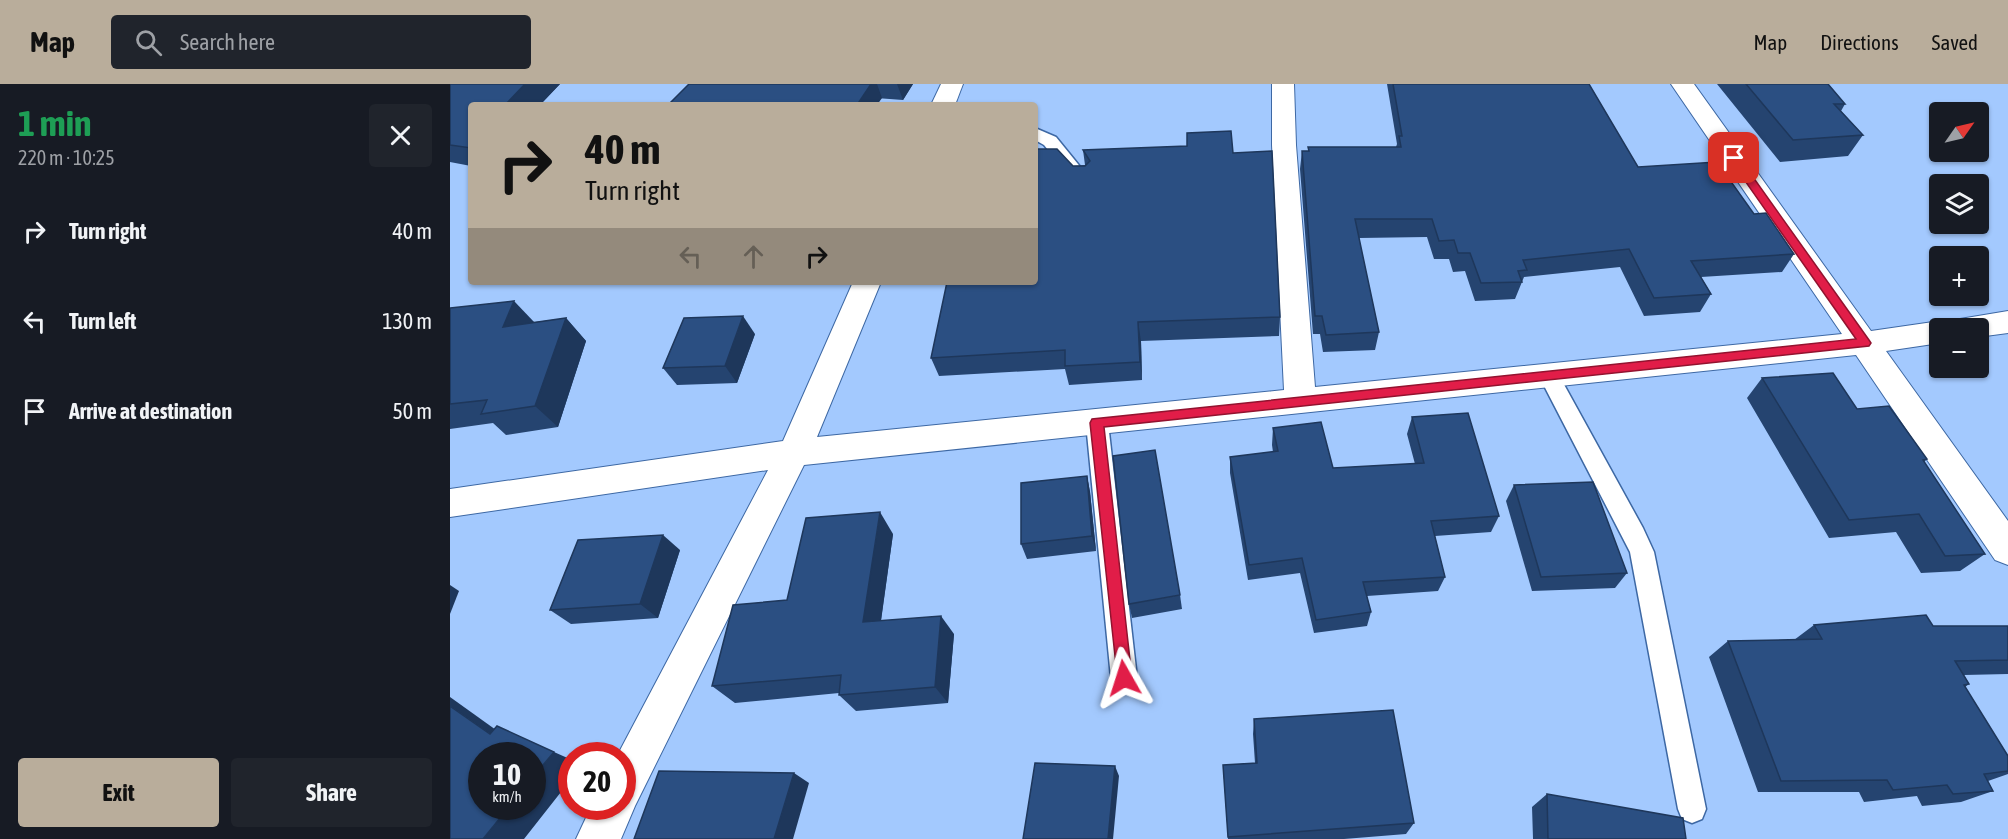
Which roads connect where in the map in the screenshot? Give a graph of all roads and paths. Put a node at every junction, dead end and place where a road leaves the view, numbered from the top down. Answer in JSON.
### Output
{"nodes":[{"id":1,"x":952,"y":84,"type":"edge"},
{"id":2,"x":1283,"y":84,"type":"edge"},
{"id":3,"x":1682,"y":84,"type":"edge"},
{"id":4,"x":944,"y":102,"type":"edge"},
{"id":5,"x":1038,"y":135,"type":"edge"},
{"id":6,"x":1082,"y":179,"type":"edge"},
{"id":7,"x":866,"y":285,"type":"edge"},
{"id":8,"x":2008,"y":322,"type":"edge"},
{"id":9,"x":1989,"y":325,"type":"edge"},
{"id":10,"x":1929,"y":334,"type":"edge"},
{"id":11,"x":1865,"y":343,"type":"junction"},
{"id":12,"x":1549,"y":376,"type":"junction"},
{"id":13,"x":1300,"y":402,"type":"junction"},
{"id":14,"x":1097,"y":423,"type":"junction"},
{"id":15,"x":794,"y":453,"type":"junction"},
{"id":16,"x":450,"y":503,"type":"edge"},
{"id":17,"x":2008,"y":549,"type":"edge"},
{"id":18,"x":1124,"y":678,"type":"dead end"},
{"id":19,"x":636,"y":763,"type":"edge"},
{"id":20,"x":1692,"y":808,"type":"dead end"},
{"id":21,"x":608,"y":820,"type":"edge"},
{"id":22,"x":598,"y":839,"type":"edge"}],
"edges":[{"from":1,"to":4,"type":"street"},
{"from":2,"to":13,"type":"street"},
{"from":3,"to":11,"type":"street"},
{"from":5,"to":6,"type":"lane"},
{"from":7,"to":15,"type":"street"},
{"from":8,"to":9,"type":"street"},
{"from":10,"to":11,"type":"street"},
{"from":11,"to":12,"type":"street"},
{"from":11,"to":17,"type":"street"},
{"from":12,"to":13,"type":"street"},
{"from":12,"to":20,"type":"lane"},
{"from":13,"to":14,"type":"street"},
{"from":14,"to":15,"type":"street"},
{"from":14,"to":18,"type":"lane"},
{"from":15,"to":16,"type":"street"},
{"from":15,"to":19,"type":"street"},
{"from":21,"to":22,"type":"street"}]}
